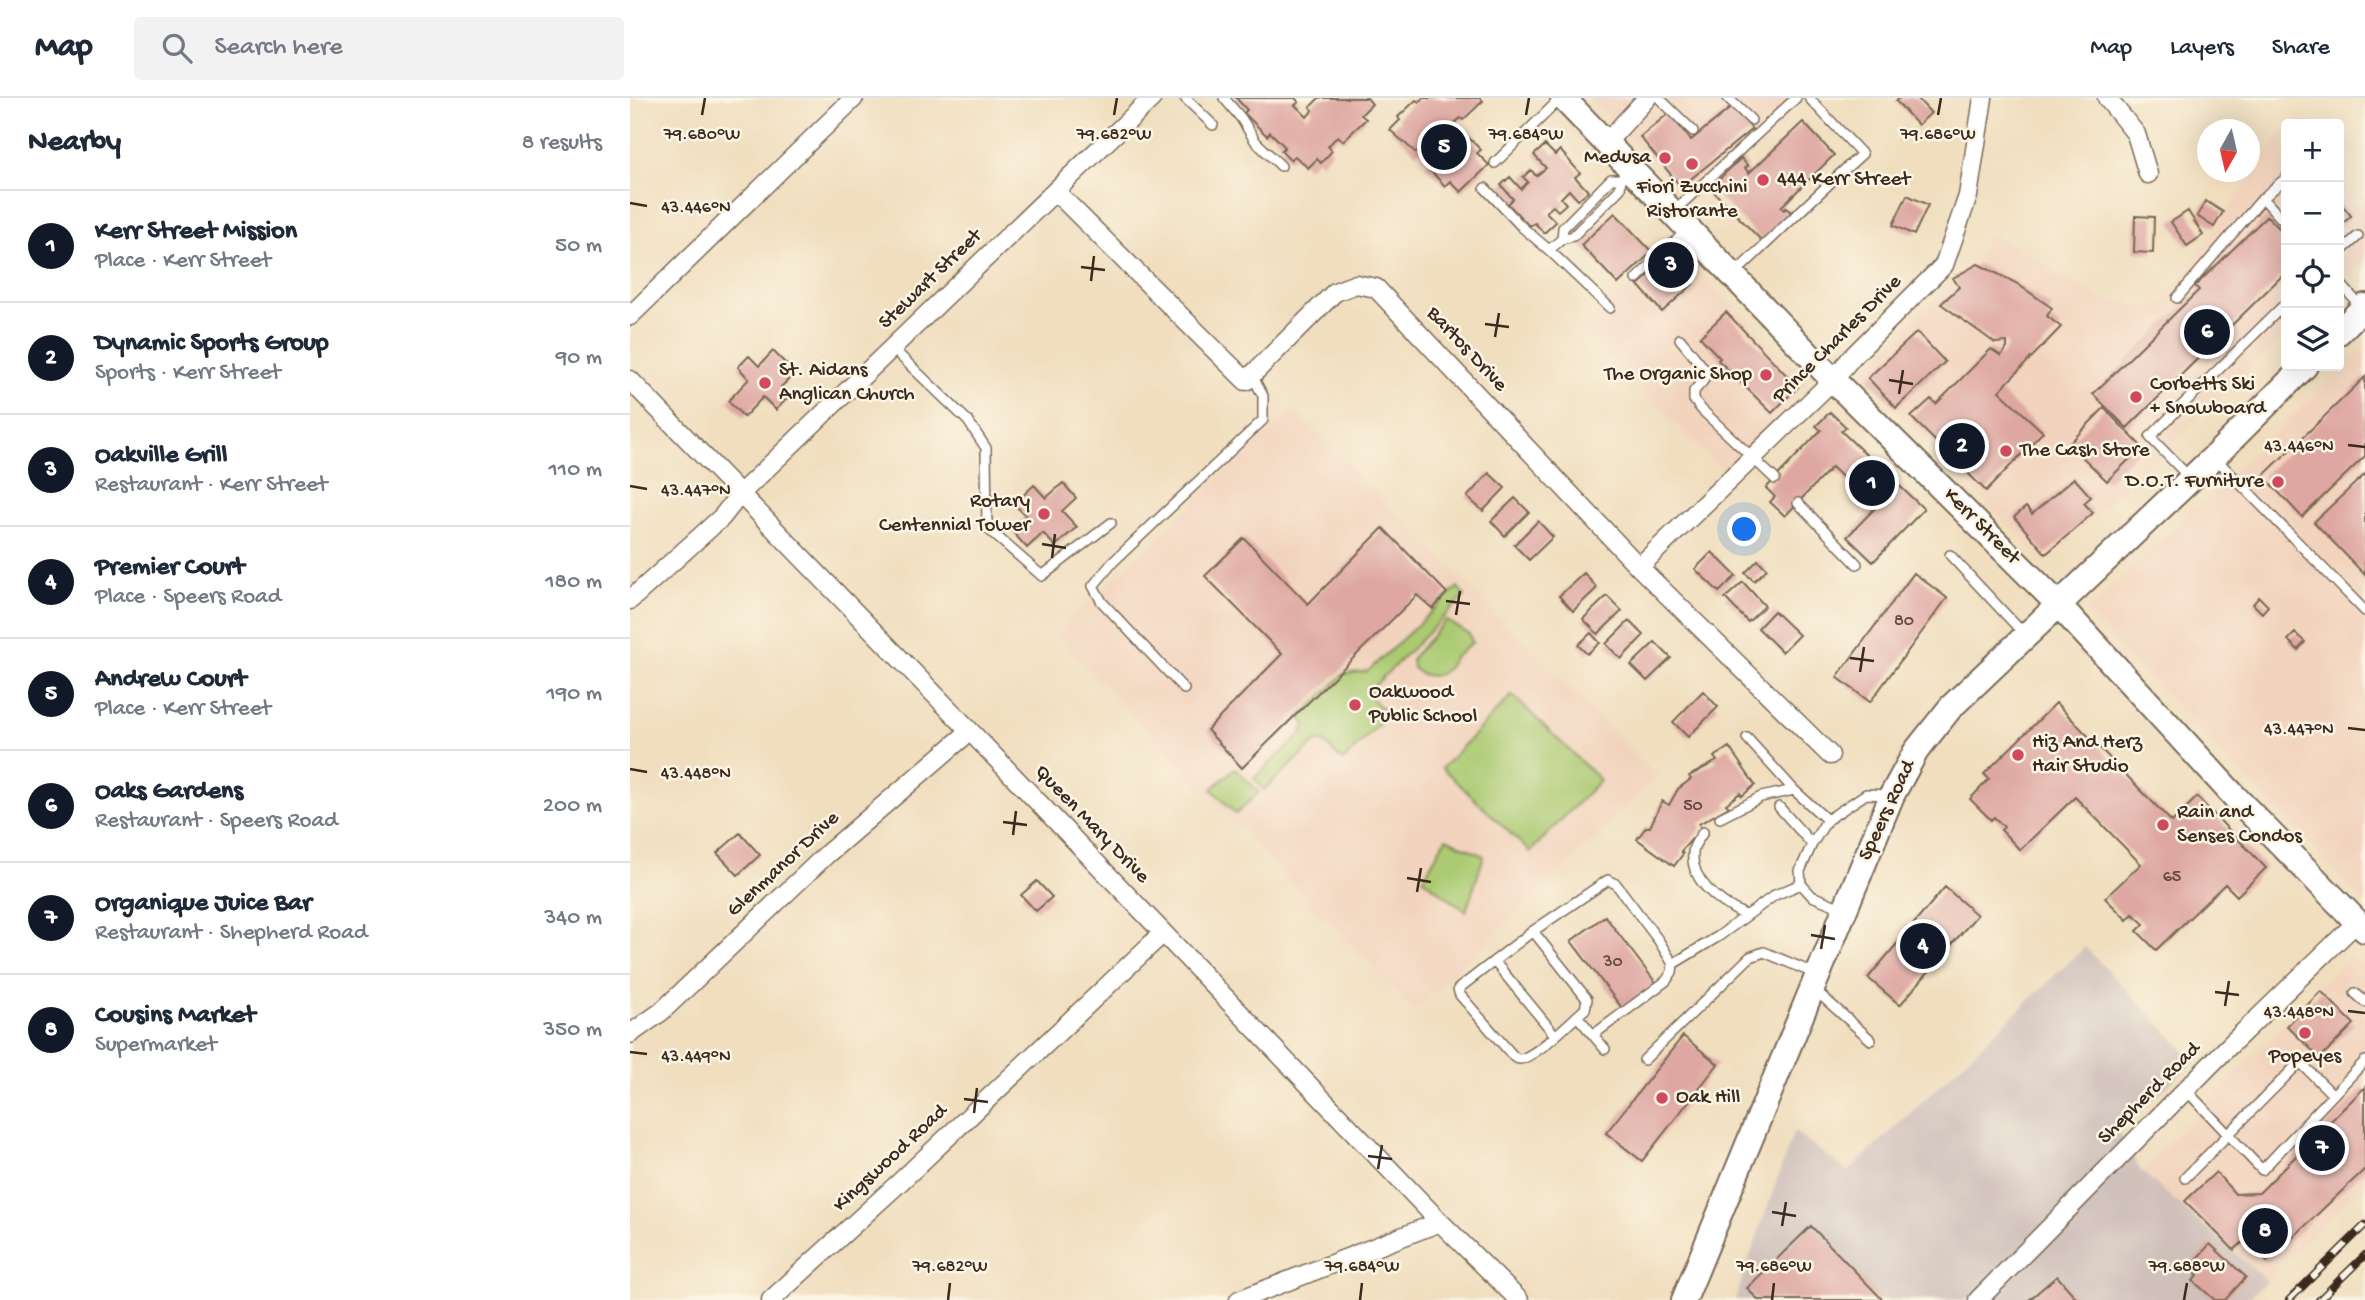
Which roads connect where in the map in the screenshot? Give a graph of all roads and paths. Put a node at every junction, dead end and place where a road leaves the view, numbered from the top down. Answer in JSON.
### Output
{"nodes":[{"id":1,"x":854,"y":98,"type":"edge"},
{"id":2,"x":1152,"y":98,"type":"edge"},
{"id":3,"x":1185,"y":98,"type":"edge"},
{"id":4,"x":1224,"y":98,"type":"edge"},
{"id":5,"x":1562,"y":98,"type":"edge"},
{"id":6,"x":1660,"y":98,"type":"edge"},
{"id":7,"x":1728,"y":98,"type":"edge"},
{"id":8,"x":1796,"y":98,"type":"edge"},
{"id":9,"x":1810,"y":98,"type":"edge"},
{"id":10,"x":1983,"y":98,"type":"edge"},
{"id":11,"x":2106,"y":98,"type":"edge"},
{"id":12,"x":1638,"y":101,"type":"edge"},
{"id":13,"x":1751,"y":120,"type":"dead end"},
{"id":14,"x":1213,"y":125,"type":"dead end"},
{"id":15,"x":1693,"y":131,"type":"dead end"},
{"id":16,"x":1606,"y":143,"type":"junction"},
{"id":17,"x":1495,"y":163,"type":"dead end"},
{"id":18,"x":1281,"y":166,"type":"dead end"},
{"id":19,"x":1626,"y":174,"type":"junction"},
{"id":20,"x":2148,"y":174,"type":"dead end"},
{"id":21,"x":2281,"y":182,"type":"edge"},
{"id":22,"x":1485,"y":188,"type":"dead end"},
{"id":23,"x":1056,"y":191,"type":"junction"},
{"id":24,"x":2263,"y":198,"type":"junction"},
{"id":25,"x":2281,"y":218,"type":"edge"},
{"id":26,"x":1680,"y":221,"type":"junction"},
{"id":27,"x":2358,"y":236,"type":"dead end"},
{"id":28,"x":2344,"y":249,"type":"edge"},
{"id":29,"x":1549,"y":250,"type":"junction"},
{"id":30,"x":1733,"y":276,"type":"junction"},
{"id":31,"x":1636,"y":279,"type":"dead end"},
{"id":32,"x":2344,"y":287,"type":"edge"},
{"id":33,"x":2177,"y":299,"type":"dead end"},
{"id":34,"x":1610,"y":307,"type":"dead end"},
{"id":35,"x":2364,"y":307,"type":"edge"},
{"id":36,"x":2281,"y":308,"type":"edge"},
{"id":37,"x":630,"y":316,"type":"edge"},
{"id":38,"x":2344,"y":327,"type":"edge"},
{"id":39,"x":1680,"y":339,"type":"dead end"},
{"id":40,"x":892,"y":348,"type":"junction"},
{"id":41,"x":2300,"y":371,"type":"edge"},
{"id":42,"x":1252,"y":375,"type":"junction"},
{"id":43,"x":630,"y":380,"type":"edge"},
{"id":44,"x":1833,"y":380,"type":"junction"},
{"id":45,"x":1753,"y":457,"type":"junction"},
{"id":46,"x":2214,"y":457,"type":"junction"},
{"id":47,"x":1774,"y":479,"type":"dead end"},
{"id":48,"x":2191,"y":479,"type":"junction"},
{"id":49,"x":740,"y":494,"type":"junction"},
{"id":50,"x":1798,"y":503,"type":"dead end"},
{"id":51,"x":1111,"y":523,"type":"dead end"},
{"id":52,"x":1950,"y":555,"type":"dead end"},
{"id":53,"x":1857,"y":564,"type":"dead end"},
{"id":54,"x":1639,"y":567,"type":"junction"},
{"id":55,"x":630,"y":600,"type":"edge"},
{"id":56,"x":2058,"y":604,"type":"junction"},
{"id":57,"x":2365,"y":611,"type":"edge"},
{"id":58,"x":2025,"y":635,"type":"junction"},
{"id":59,"x":1184,"y":689,"type":"dead end"},
{"id":60,"x":970,"y":731,"type":"junction"},
{"id":61,"x":1748,"y":738,"type":"dead end"},
{"id":62,"x":1830,"y":755,"type":"dead end"},
{"id":63,"x":1794,"y":790,"type":"junction"},
{"id":64,"x":1892,"y":795,"type":"junction"},
{"id":65,"x":1779,"y":807,"type":"dead end"},
{"id":66,"x":1720,"y":818,"type":"dead end"},
{"id":67,"x":1827,"y":820,"type":"junction"},
{"id":68,"x":1703,"y":832,"type":"dead end"},
{"id":69,"x":1812,"y":844,"type":"junction"},
{"id":70,"x":1801,"y":884,"type":"junction"},
{"id":71,"x":1844,"y":909,"type":"junction"},
{"id":72,"x":1745,"y":915,"type":"junction"},
{"id":73,"x":2361,"y":926,"type":"edge"},
{"id":74,"x":1533,"y":931,"type":"junction"},
{"id":75,"x":1163,"y":933,"type":"junction"},
{"id":76,"x":1494,"y":961,"type":"junction"},
{"id":77,"x":1673,"y":964,"type":"junction"},
{"id":78,"x":1815,"y":981,"type":"junction"},
{"id":79,"x":2356,"y":993,"type":"dead end"},
{"id":80,"x":2365,"y":1002,"type":"edge"},
{"id":81,"x":1577,"y":1016,"type":"junction"},
{"id":82,"x":630,"y":1034,"type":"edge"},
{"id":83,"x":1555,"y":1035,"type":"junction"},
{"id":84,"x":1593,"y":1035,"type":"junction"},
{"id":85,"x":1871,"y":1040,"type":"dead end"},
{"id":86,"x":1605,"y":1049,"type":"dead end"},
{"id":87,"x":1644,"y":1060,"type":"dead end"},
{"id":88,"x":2365,"y":1060,"type":"edge"},
{"id":89,"x":2186,"y":1090,"type":"junction"},
{"id":90,"x":2333,"y":1095,"type":"junction"},
{"id":91,"x":2228,"y":1135,"type":"junction"},
{"id":92,"x":2185,"y":1178,"type":"dead end"},
{"id":93,"x":1440,"y":1222,"type":"junction"},
{"id":94,"x":771,"y":1300,"type":"edge"},
{"id":95,"x":1239,"y":1300,"type":"edge"},
{"id":96,"x":1519,"y":1300,"type":"edge"},
{"id":97,"x":1684,"y":1300,"type":"edge"},
{"id":98,"x":1978,"y":1300,"type":"edge"}],
"edges":[{"from":1,"to":37,"type":"street"},
{"from":2,"to":23,"type":"street","name":"Stewart Street"},
{"from":3,"to":14,"type":"lane"},
{"from":4,"to":18,"type":"lane"},
{"from":5,"to":16,"type":"main road","name":"Kerr Street"},
{"from":5,"to":17,"type":"lane"},
{"from":6,"to":15,"type":"lane"},
{"from":7,"to":13,"type":"lane"},
{"from":8,"to":26,"type":"lane"},
{"from":9,"to":30,"type":"lane"},
{"from":10,"to":44,"type":"street","name":"Prince Charles Drive"},
{"from":11,"to":20,"type":"street"},
{"from":12,"to":16,"type":"street"},
{"from":16,"to":19,"type":"main road","name":"Kerr Street"},
{"from":19,"to":26,"type":"main road","name":"Kerr Street"},
{"from":19,"to":29,"type":"lane"},
{"from":21,"to":24,"type":"lane"},
{"from":22,"to":29,"type":"lane"},
{"from":23,"to":40,"type":"street","name":"Stewart Street"},
{"from":23,"to":42,"type":"street"},
{"from":24,"to":25,"type":"lane"},
{"from":24,"to":33,"type":"lane"},
{"from":26,"to":30,"type":"main road","name":"Kerr Street"},
{"from":26,"to":31,"type":"lane"},
{"from":27,"to":28,"type":"lane"},
{"from":29,"to":34,"type":"lane"},
{"from":30,"to":44,"type":"main road","name":"Kerr Street"},
{"from":32,"to":35,"type":"lane"},
{"from":35,"to":38,"type":"main road"},
{"from":36,"to":48,"type":"lane"},
{"from":39,"to":45,"type":"lane"},
{"from":40,"to":49,"type":"street","name":"Stewart Street"},
{"from":40,"to":51,"type":"lane"},
{"from":41,"to":46,"type":"main road","name":"Speers Road"},
{"from":42,"to":54,"type":"street","name":"Bartos Drive"},
{"from":42,"to":59,"type":"lane"},
{"from":43,"to":49,"type":"street","name":"Queen Mary Drive"},
{"from":44,"to":45,"type":"street","name":"Prince Charles Drive"},
{"from":44,"to":56,"type":"main road","name":"Kerr Street"},
{"from":45,"to":47,"type":"lane"},
{"from":45,"to":54,"type":"street","name":"Prince Charles Drive"},
{"from":46,"to":48,"type":"main road","name":"Speers Road"},
{"from":46,"to":57,"type":"lane"},
{"from":48,"to":56,"type":"main road","name":"Speers Road"},
{"from":49,"to":55,"type":"street","name":"Stewart Street"},
{"from":49,"to":60,"type":"street","name":"Queen Mary Drive"},
{"from":50,"to":53,"type":"lane"},
{"from":52,"to":58,"type":"lane"},
{"from":54,"to":62,"type":"street","name":"Bartos Drive"},
{"from":56,"to":58,"type":"main road","name":"Speers Road"},
{"from":56,"to":73,"type":"main road","name":"Kerr Street"},
{"from":58,"to":64,"type":"main road","name":"Speers Road"},
{"from":60,"to":75,"type":"street","name":"Queen Mary Drive"},
{"from":60,"to":82,"type":"street","name":"Glenmanor Drive"},
{"from":61,"to":63,"type":"lane"},
{"from":63,"to":66,"type":"lane"},
{"from":63,"to":67,"type":"lane"},
{"from":64,"to":67,"type":"lane"},
{"from":64,"to":71,"type":"main road","name":"Speers Road"},
{"from":65,"to":69,"type":"lane"},
{"from":67,"to":69,"type":"lane"},
{"from":68,"to":72,"type":"lane"},
{"from":69,"to":70,"type":"lane"},
{"from":70,"to":71,"type":"lane"},
{"from":70,"to":72,"type":"lane"},
{"from":71,"to":78,"type":"main road","name":"Speers Road"},
{"from":72,"to":77,"type":"lane"},
{"from":73,"to":89,"type":"street","name":"Shepherd Road"},
{"from":74,"to":76,"type":"lane"},
{"from":74,"to":77,"type":"lane"},
{"from":74,"to":81,"type":"lane"},
{"from":75,"to":93,"type":"street","name":"Queen Mary Drive"},
{"from":75,"to":94,"type":"street","name":"Kingswood Road"},
{"from":76,"to":83,"type":"lane"},
{"from":76,"to":83,"type":"lane"},
{"from":77,"to":84,"type":"lane"},
{"from":78,"to":85,"type":"lane"},
{"from":78,"to":87,"type":"lane"},
{"from":78,"to":97,"type":"main road","name":"Speers Road"},
{"from":79,"to":80,"type":"lane"},
{"from":81,"to":83,"type":"lane"},
{"from":81,"to":84,"type":"lane"},
{"from":84,"to":86,"type":"lane"},
{"from":88,"to":90,"type":"lane"},
{"from":89,"to":91,"type":"lane"},
{"from":89,"to":98,"type":"street","name":"Shepherd Road"},
{"from":90,"to":91,"type":"lane"},
{"from":90,"to":91,"type":"lane"},
{"from":91,"to":92,"type":"lane"},
{"from":93,"to":95,"type":"street"},
{"from":93,"to":96,"type":"street","name":"Queen Mary Drive"}]}
